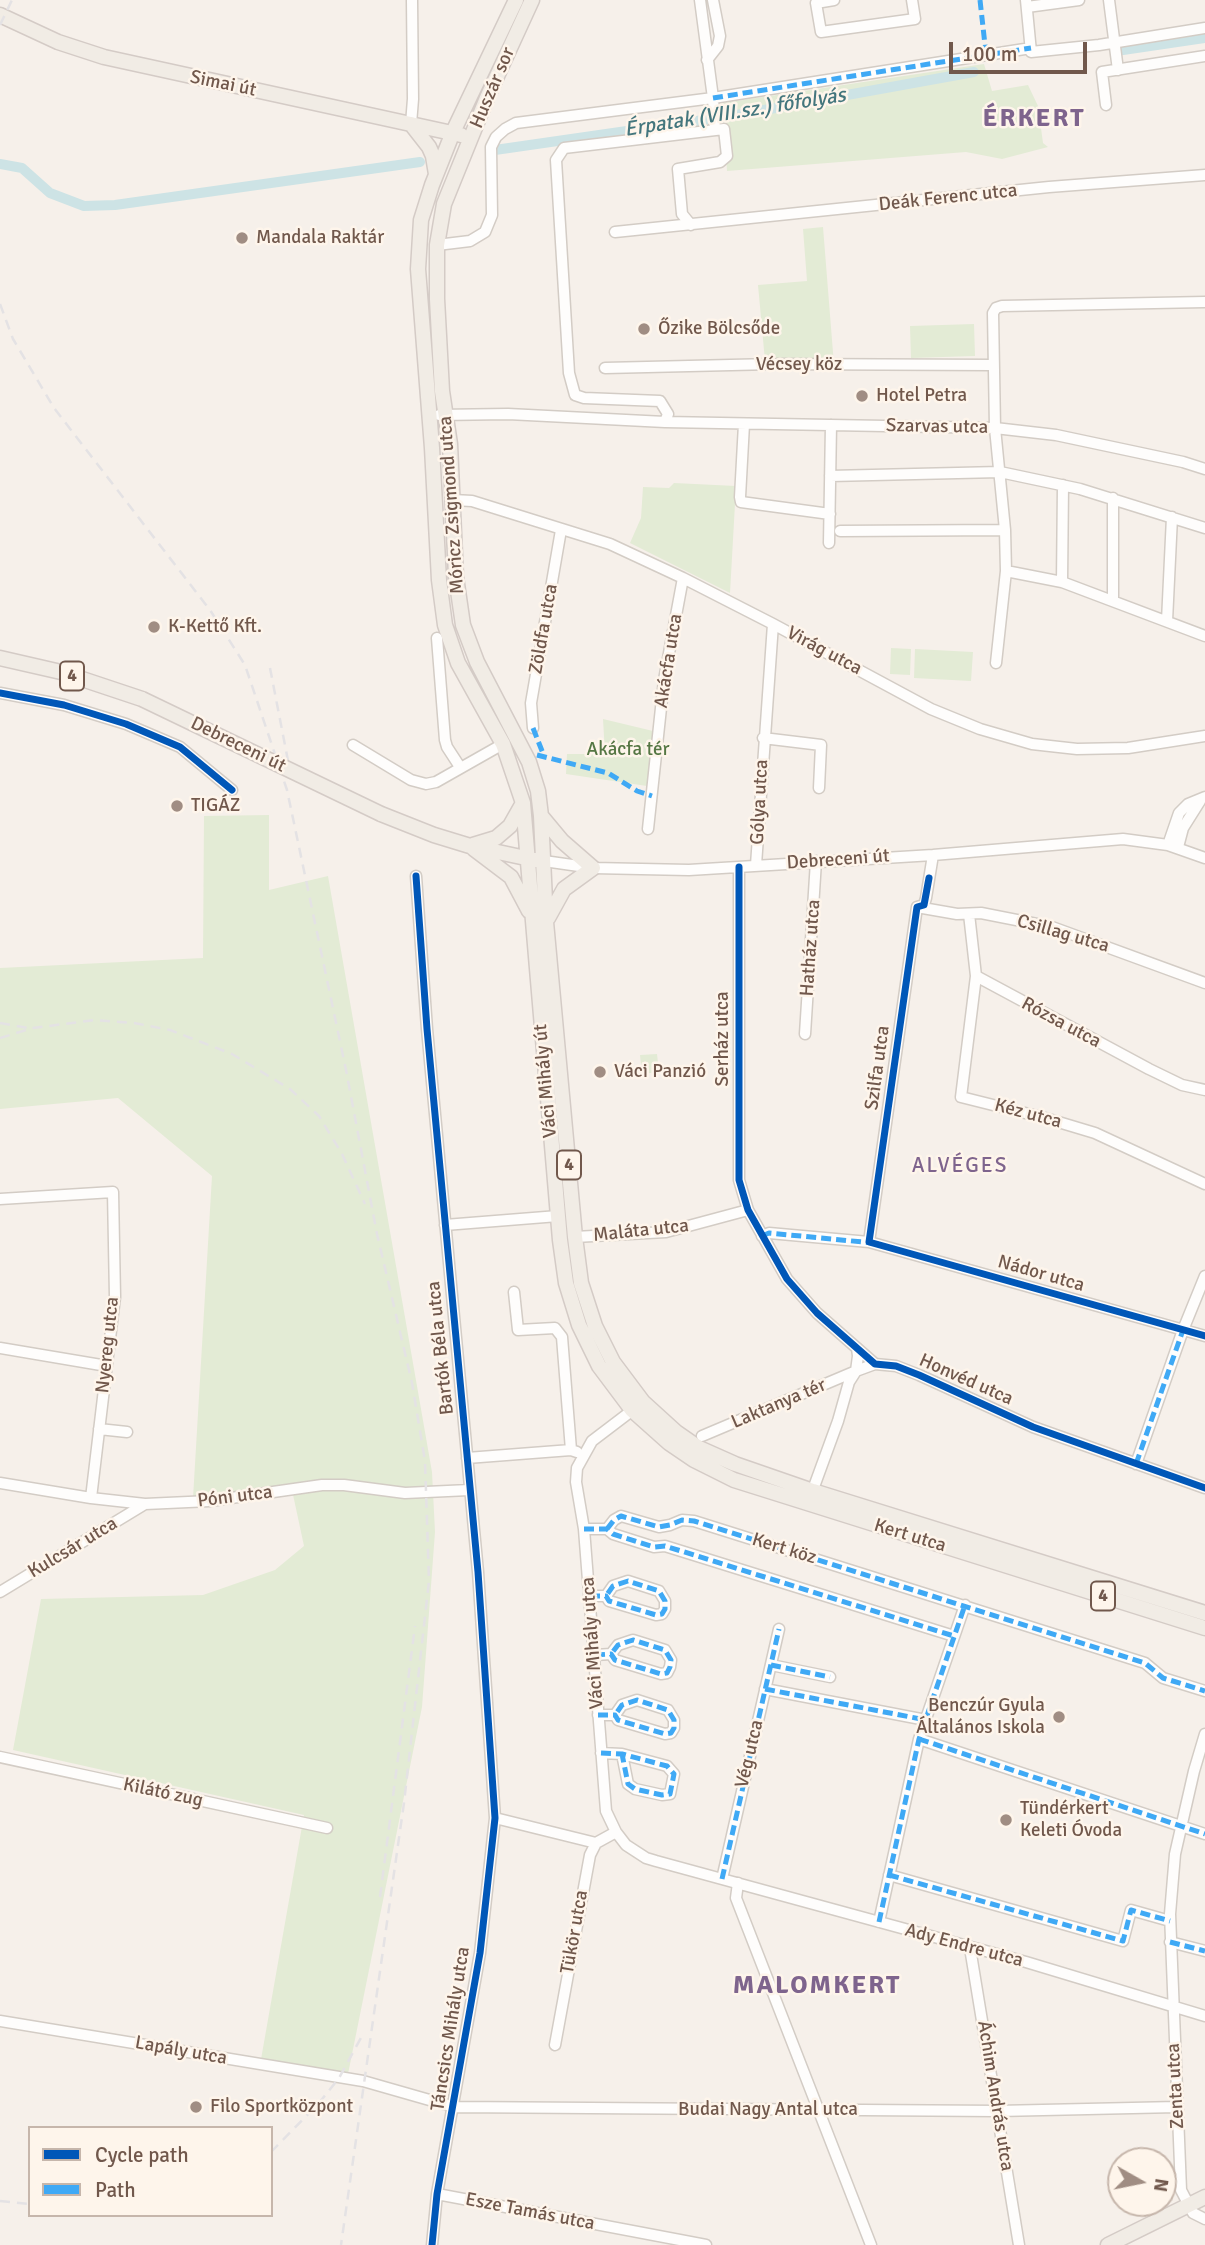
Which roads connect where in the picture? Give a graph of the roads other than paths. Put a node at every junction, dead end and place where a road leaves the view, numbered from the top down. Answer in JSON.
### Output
{"nodes":[{"id":1,"x":412,"y":0,"type":"edge"},
{"id":2,"x":516,"y":0,"type":"edge"},
{"id":3,"x":532,"y":0,"type":"edge"},
{"id":4,"x":700,"y":0,"type":"edge"},
{"id":5,"x":713,"y":0,"type":"edge"},
{"id":6,"x":834,"y":0,"type":"edge"},
{"id":7,"x":912,"y":0,"type":"edge"},
{"id":8,"x":1079,"y":0,"type":"edge"},
{"id":9,"x":1109,"y":0,"type":"edge"},
{"id":10,"x":1026,"y":4,"type":"edge"},
{"id":11,"x":0,"y":15,"type":"edge"},
{"id":12,"x":1205,"y":28,"type":"edge"},
{"id":13,"x":1114,"y":43,"type":"junction"},
{"id":14,"x":1031,"y":50,"type":"junction"},
{"id":15,"x":1205,"y":56,"type":"edge"},
{"id":16,"x":707,"y":60,"type":"junction"},
{"id":17,"x":1118,"y":70,"type":"junction"},
{"id":18,"x":713,"y":102,"type":"junction"},
{"id":19,"x":1106,"y":105,"type":"dead end"},
{"id":20,"x":411,"y":124,"type":"junction"},
{"id":21,"x":715,"y":127,"type":"junction"},
{"id":22,"x":453,"y":132,"type":"junction"},
{"id":23,"x":471,"y":139,"type":"junction"},
{"id":24,"x":436,"y":174,"type":"junction"},
{"id":25,"x":1205,"y":175,"type":"edge"},
{"id":26,"x":691,"y":225,"type":"junction"},
{"id":27,"x":615,"y":233,"type":"dead end"},
{"id":28,"x":438,"y":245,"type":"junction"},
{"id":29,"x":1205,"y":302,"type":"edge"},
{"id":30,"x":993,"y":365,"type":"junction"},
{"id":31,"x":604,"y":368,"type":"dead end"},
{"id":32,"x":446,"y":415,"type":"junction"},
{"id":33,"x":428,"y":416,"type":"junction"},
{"id":34,"x":665,"y":422,"type":"junction"},
{"id":35,"x":744,"y":424,"type":"junction"},
{"id":36,"x":831,"y":425,"type":"junction"},
{"id":37,"x":995,"y":428,"type":"junction"},
{"id":38,"x":1205,"y":469,"type":"edge"},
{"id":39,"x":999,"y":472,"type":"junction"},
{"id":40,"x":830,"y":476,"type":"junction"},
{"id":41,"x":1063,"y":485,"type":"junction"},
{"id":42,"x":1113,"y":498,"type":"junction"},
{"id":43,"x":453,"y":500,"type":"junction"},
{"id":44,"x":830,"y":513,"type":"junction"},
{"id":45,"x":1172,"y":517,"type":"junction"},
{"id":46,"x":1205,"y":528,"type":"edge"},
{"id":47,"x":561,"y":530,"type":"junction"},
{"id":48,"x":1005,"y":530,"type":"junction"},
{"id":49,"x":840,"y":531,"type":"dead end"},
{"id":50,"x":829,"y":543,"type":"dead end"},
{"id":51,"x":1006,"y":571,"type":"junction"},
{"id":52,"x":683,"y":578,"type":"junction"},
{"id":53,"x":1062,"y":582,"type":"junction"},
{"id":54,"x":1113,"y":600,"type":"junction"},
{"id":55,"x":1167,"y":621,"type":"junction"},
{"id":56,"x":774,"y":624,"type":"junction"},
{"id":57,"x":1205,"y":636,"type":"edge"},
{"id":58,"x":436,"y":638,"type":"dead end"},
{"id":59,"x":0,"y":659,"type":"edge"},
{"id":60,"x":996,"y":663,"type":"dead end"},
{"id":61,"x":0,"y":693,"type":"edge"},
{"id":62,"x":533,"y":728,"type":"dead end"},
{"id":63,"x":1205,"y":736,"type":"edge"},
{"id":64,"x":764,"y":738,"type":"junction"},
{"id":65,"x":503,"y":744,"type":"junction"},
{"id":66,"x":353,"y":745,"type":"dead end"},
{"id":67,"x":460,"y":767,"type":"junction"},
{"id":68,"x":819,"y":788,"type":"dead end"},
{"id":69,"x":232,"y":790,"type":"dead end"},
{"id":70,"x":1204,"y":798,"type":"edge"},
{"id":71,"x":523,"y":803,"type":"junction"},
{"id":72,"x":541,"y":816,"type":"junction"},
{"id":73,"x":648,"y":829,"type":"dead end"},
{"id":74,"x":470,"y":846,"type":"junction"},
{"id":75,"x":1173,"y":846,"type":"junction"},
{"id":76,"x":930,"y":855,"type":"junction"},
{"id":77,"x":1205,"y":858,"type":"edge"},
{"id":78,"x":528,"y":859,"type":"junction"},
{"id":79,"x":816,"y":860,"type":"junction"},
{"id":80,"x":544,"y":861,"type":"junction"},
{"id":81,"x":756,"y":865,"type":"junction"},
{"id":82,"x":739,"y":867,"type":"junction"},
{"id":83,"x":593,"y":868,"type":"junction"},
{"id":84,"x":416,"y":876,"type":"dead end"},
{"id":85,"x":920,"y":906,"type":"junction"},
{"id":86,"x":969,"y":914,"type":"junction"},
{"id":87,"x":540,"y":921,"type":"junction"},
{"id":88,"x":976,"y":976,"type":"junction"},
{"id":89,"x":1205,"y":983,"type":"edge"},
{"id":90,"x":805,"y":1034,"type":"dead end"},
{"id":91,"x":1205,"y":1090,"type":"edge"},
{"id":92,"x":1205,"y":1184,"type":"edge"},
{"id":93,"x":0,"y":1199,"type":"edge"},
{"id":94,"x":748,"y":1210,"type":"junction"},
{"id":95,"x":558,"y":1216,"type":"junction"},
{"id":96,"x":445,"y":1225,"type":"junction"},
{"id":97,"x":762,"y":1236,"type":"junction"},
{"id":98,"x":575,"y":1237,"type":"junction"},
{"id":99,"x":869,"y":1242,"type":"junction"},
{"id":100,"x":1205,"y":1276,"type":"edge"},
{"id":101,"x":514,"y":1292,"type":"dead end"},
{"id":102,"x":1183,"y":1330,"type":"junction"},
{"id":103,"x":1205,"y":1336,"type":"edge"},
{"id":104,"x":0,"y":1348,"type":"edge"},
{"id":105,"x":857,"y":1348,"type":"junction"},
{"id":106,"x":876,"y":1364,"type":"junction"},
{"id":107,"x":107,"y":1366,"type":"junction"},
{"id":108,"x":856,"y":1371,"type":"junction"},
{"id":109,"x":638,"y":1406,"type":"junction"},
{"id":110,"x":99,"y":1429,"type":"junction"},
{"id":111,"x":127,"y":1432,"type":"dead end"},
{"id":112,"x":702,"y":1437,"type":"dead end"},
{"id":113,"x":571,"y":1450,"type":"junction"},
{"id":114,"x":583,"y":1454,"type":"junction"},
{"id":115,"x":467,"y":1458,"type":"junction"},
{"id":116,"x":1136,"y":1464,"type":"junction"},
{"id":117,"x":0,"y":1483,"type":"edge"},
{"id":118,"x":1205,"y":1488,"type":"edge"},
{"id":119,"x":470,"y":1490,"type":"junction"},
{"id":120,"x":810,"y":1497,"type":"junction"},
{"id":121,"x":91,"y":1498,"type":"junction"},
{"id":122,"x":145,"y":1504,"type":"junction"},
{"id":123,"x":670,"y":1525,"type":"junction"},
{"id":124,"x":584,"y":1529,"type":"junction"},
{"id":125,"x":607,"y":1529,"type":"junction"},
{"id":126,"x":664,"y":1546,"type":"junction"},
{"id":127,"x":0,"y":1592,"type":"edge"},
{"id":128,"x":590,"y":1596,"type":"junction"},
{"id":129,"x":606,"y":1596,"type":"junction"},
{"id":130,"x":965,"y":1605,"type":"junction"},
{"id":131,"x":1205,"y":1613,"type":"edge"},
{"id":132,"x":1205,"y":1628,"type":"edge"},
{"id":133,"x":779,"y":1629,"type":"dead end"},
{"id":134,"x":954,"y":1636,"type":"junction"},
{"id":135,"x":611,"y":1654,"type":"junction"},
{"id":136,"x":595,"y":1655,"type":"junction"},
{"id":137,"x":771,"y":1665,"type":"junction"},
{"id":138,"x":830,"y":1677,"type":"dead end"},
{"id":139,"x":765,"y":1689,"type":"junction"},
{"id":140,"x":1205,"y":1691,"type":"edge"},
{"id":141,"x":598,"y":1715,"type":"junction"},
{"id":142,"x":615,"y":1715,"type":"junction"},
{"id":143,"x":926,"y":1720,"type":"junction"},
{"id":144,"x":1205,"y":1734,"type":"edge"},
{"id":145,"x":919,"y":1739,"type":"junction"},
{"id":146,"x":601,"y":1754,"type":"junction"},
{"id":147,"x":622,"y":1754,"type":"junction"},
{"id":148,"x":0,"y":1758,"type":"edge"},
{"id":149,"x":495,"y":1818,"type":"junction"},
{"id":150,"x":1182,"y":1826,"type":"junction"},
{"id":151,"x":327,"y":1828,"type":"dead end"},
{"id":152,"x":616,"y":1832,"type":"junction"},
{"id":153,"x":1205,"y":1834,"type":"edge"},
{"id":154,"x":596,"y":1843,"type":"junction"},
{"id":155,"x":889,"y":1875,"type":"junction"},
{"id":156,"x":722,"y":1879,"type":"junction"},
{"id":157,"x":738,"y":1883,"type":"junction"},
{"id":158,"x":1170,"y":1921,"type":"junction"},
{"id":159,"x":879,"y":1923,"type":"junction"},
{"id":160,"x":1170,"y":1942,"type":"junction"},
{"id":161,"x":973,"y":1948,"type":"junction"},
{"id":162,"x":1205,"y":1951,"type":"edge"},
{"id":163,"x":1172,"y":2007,"type":"junction"},
{"id":164,"x":1205,"y":2016,"type":"edge"},
{"id":165,"x":0,"y":2021,"type":"edge"},
{"id":166,"x":555,"y":2045,"type":"dead end"},
{"id":167,"x":363,"y":2081,"type":"joint"},
{"id":168,"x":454,"y":2107,"type":"junction"},
{"id":169,"x":1177,"y":2107,"type":"junction"},
{"id":170,"x":819,"y":2111,"type":"junction"},
{"id":171,"x":998,"y":2111,"type":"junction"},
{"id":172,"x":437,"y":2194,"type":"junction"},
{"id":173,"x":1205,"y":2197,"type":"edge"},
{"id":174,"x":1188,"y":2206,"type":"junction"},
{"id":175,"x":1205,"y":2219,"type":"edge"},
{"id":176,"x":432,"y":2245,"type":"edge"},
{"id":177,"x":701,"y":2245,"type":"edge"},
{"id":178,"x":871,"y":2245,"type":"edge"},
{"id":179,"x":1019,"y":2245,"type":"edge"},
{"id":180,"x":1108,"y":2245,"type":"edge"}],
"edges":[{"from":1,"to":20,"type":"street"},
{"from":2,"to":22,"type":"main road","name":"Huszár sor"},
{"from":3,"to":23,"type":"main road","name":"Huszár sor"},
{"from":4,"to":16,"type":"street"},
{"from":5,"to":16,"type":"street"},
{"from":6,"to":7,"type":"street"},
{"from":8,"to":10,"type":"street"},
{"from":9,"to":13,"type":"street"},
{"from":10,"to":14,"type":"street"},
{"from":11,"to":20,"type":"main road","name":"Simai út"},
{"from":12,"to":13,"type":"street"},
{"from":13,"to":14,"type":"street"},
{"from":13,"to":17,"type":"street"},
{"from":14,"to":18,"type":"street"},
{"from":15,"to":17,"type":"street"},
{"from":16,"to":18,"type":"street"},
{"from":17,"to":19,"type":"street"},
{"from":18,"to":21,"type":"street"},
{"from":18,"to":28,"type":"street"},
{"from":20,"to":22,"type":"main road","name":"Simai út"},
{"from":20,"to":24,"type":"main road"},
{"from":21,"to":26,"type":"street"},
{"from":21,"to":34,"type":"street"},
{"from":22,"to":23,"type":"main road","name":"Huszár sor"},
{"from":22,"to":24,"type":"main road","name":"Móricz Zsigmond utca"},
{"from":23,"to":28,"type":"main road","name":"Móricz Zsigmond utca"},
{"from":24,"to":33,"type":"main road","name":"Móricz Zsigmond utca"},
{"from":25,"to":26,"type":"street","name":"Deák Ferenc utca"},
{"from":26,"to":27,"type":"street","name":"Deák Ferenc utca"},
{"from":28,"to":32,"type":"main road","name":"Móricz Zsigmond utca"},
{"from":29,"to":30,"type":"street"},
{"from":30,"to":31,"type":"street","name":"Vécsey köz"},
{"from":30,"to":37,"type":"street"},
{"from":32,"to":33,"type":"street","name":"Szarvas utca"},
{"from":32,"to":34,"type":"street","name":"Szarvas utca"},
{"from":32,"to":43,"type":"main road","name":"Móricz Zsigmond utca"},
{"from":33,"to":65,"type":"main road","name":"Móricz Zsigmond utca"},
{"from":34,"to":35,"type":"street","name":"Szarvas utca"},
{"from":35,"to":36,"type":"street","name":"Szarvas utca"},
{"from":35,"to":44,"type":"street"},
{"from":36,"to":37,"type":"street","name":"Szarvas utca"},
{"from":36,"to":40,"type":"street"},
{"from":37,"to":38,"type":"street","name":"Szarvas utca"},
{"from":37,"to":39,"type":"street"},
{"from":39,"to":40,"type":"street"},
{"from":39,"to":41,"type":"street"},
{"from":39,"to":48,"type":"street"},
{"from":40,"to":44,"type":"street"},
{"from":41,"to":42,"type":"street"},
{"from":41,"to":53,"type":"street"},
{"from":42,"to":45,"type":"street"},
{"from":42,"to":54,"type":"street"},
{"from":43,"to":47,"type":"street","name":"Virág utca"},
{"from":43,"to":72,"type":"main road","name":"Móricz Zsigmond utca"},
{"from":44,"to":50,"type":"street"},
{"from":45,"to":46,"type":"street"},
{"from":45,"to":55,"type":"street"},
{"from":47,"to":52,"type":"street","name":"Virág utca"},
{"from":47,"to":62,"type":"street","name":"Zöldfa utca"},
{"from":48,"to":49,"type":"street"},
{"from":48,"to":51,"type":"street"},
{"from":51,"to":53,"type":"street"},
{"from":51,"to":60,"type":"street"},
{"from":52,"to":56,"type":"street","name":"Virág utca"},
{"from":52,"to":73,"type":"street","name":"Akácfa utca"},
{"from":53,"to":54,"type":"street"},
{"from":54,"to":55,"type":"street"},
{"from":55,"to":57,"type":"street"},
{"from":56,"to":63,"type":"street","name":"Virág utca"},
{"from":56,"to":64,"type":"street","name":"Gólya utca"},
{"from":58,"to":67,"type":"street"},
{"from":59,"to":74,"type":"main road","name":"Debreceni út","number":"4","bridge":true},
{"from":61,"to":69,"type":"street"},
{"from":64,"to":68,"type":"street","name":"Gólya utca"},
{"from":64,"to":81,"type":"street","name":"Gólya utca"},
{"from":65,"to":67,"type":"street"},
{"from":65,"to":71,"type":"main road","name":"Móricz Zsigmond utca"},
{"from":66,"to":67,"type":"street"},
{"from":70,"to":75,"type":"street"},
{"from":71,"to":74,"type":"main road"},
{"from":71,"to":78,"type":"main road","name":"Móricz Zsigmond utca"},
{"from":72,"to":80,"type":"main road","name":"Móricz Zsigmond utca"},
{"from":72,"to":83,"type":"main road"},
{"from":74,"to":78,"type":"main road","name":"Debreceni út","number":"4"},
{"from":74,"to":87,"type":"main road","name":"Debreceni út","number":"4"},
{"from":75,"to":76,"type":"street","name":"Debreceni út"},
{"from":75,"to":77,"type":"street","name":"Debreceni út"},
{"from":76,"to":79,"type":"street","name":"Debreceni út"},
{"from":76,"to":85,"type":"street","name":"Szilfa utca"},
{"from":78,"to":80,"type":"main road","name":"Debreceni út","number":"4"},
{"from":78,"to":87,"type":"main road","name":"Váci Mihály út","number":"4"},
{"from":79,"to":81,"type":"street","name":"Debreceni út"},
{"from":79,"to":90,"type":"street","name":"Hatház utca"},
{"from":80,"to":83,"type":"street","name":"Debreceni út"},
{"from":80,"to":87,"type":"main road","name":"Váci Mihály út","number":"4"},
{"from":81,"to":82,"type":"street","name":"Debreceni út"},
{"from":82,"to":83,"type":"street","name":"Debreceni út"},
{"from":82,"to":94,"type":"street","name":"Serház utca"},
{"from":83,"to":87,"type":"main road"},
{"from":84,"to":96,"type":"street","name":"Bartók Béla utca"},
{"from":85,"to":86,"type":"street","name":"Csillag utca"},
{"from":85,"to":99,"type":"street","name":"Szilfa utca"},
{"from":86,"to":88,"type":"street"},
{"from":86,"to":89,"type":"street","name":"Csillag utca"},
{"from":87,"to":95,"type":"main road","name":"Váci Mihály út","number":"4"},
{"from":87,"to":98,"type":"main road","name":"Váci Mihály út","number":"4"},
{"from":88,"to":91,"type":"street","name":"Rózsa utca"},
{"from":88,"to":92,"type":"street","name":"Kéz utca"},
{"from":93,"to":107,"type":"street","name":"Nyereg utca"},
{"from":94,"to":97,"type":"street"},
{"from":94,"to":98,"type":"street","name":"Maláta utca"},
{"from":95,"to":96,"type":"street"},
{"from":95,"to":109,"type":"main road","name":"Váci Mihály út","number":"4"},
{"from":96,"to":115,"type":"street","name":"Bartók Béla utca"},
{"from":97,"to":99,"type":"street","name":"Nádor utca"},
{"from":97,"to":105,"type":"street","name":"Honvéd utca"},
{"from":98,"to":109,"type":"main road","name":"Váci Mihály út","number":"4"},
{"from":99,"to":102,"type":"street","name":"Nádor utca"},
{"from":100,"to":102,"type":"street"},
{"from":101,"to":113,"type":"street"},
{"from":102,"to":103,"type":"street","name":"Nádor utca"},
{"from":102,"to":116,"type":"street"},
{"from":104,"to":107,"type":"street"},
{"from":105,"to":106,"type":"street","name":"Honvéd utca"},
{"from":105,"to":108,"type":"street"},
{"from":106,"to":108,"type":"street","name":"Laktanya tér"},
{"from":106,"to":116,"type":"street","name":"Honvéd utca"},
{"from":107,"to":110,"type":"street","name":"Nyereg utca"},
{"from":108,"to":112,"type":"street","name":"Laktanya tér"},
{"from":108,"to":120,"type":"street","name":"Laktanya tér"},
{"from":109,"to":114,"type":"street"},
{"from":109,"to":120,"type":"main road","name":"Kert utca","number":"4"},
{"from":110,"to":111,"type":"street"},
{"from":110,"to":121,"type":"street","name":"Nyereg utca"},
{"from":113,"to":114,"type":"street"},
{"from":113,"to":115,"type":"street"},
{"from":114,"to":124,"type":"street","name":"Váci Mihály utca"},
{"from":115,"to":119,"type":"street","name":"Bartók Béla utca"},
{"from":116,"to":118,"type":"street","name":"Honvéd utca"},
{"from":117,"to":121,"type":"street","name":"Póni utca"},
{"from":119,"to":122,"type":"street","name":"Póni utca"},
{"from":119,"to":149,"type":"street","name":"Bartók Béla utca"},
{"from":120,"to":131,"type":"main road","name":"Kert utca","number":"4"},
{"from":120,"to":132,"type":"main road","name":"Kert utca","number":"4"},
{"from":121,"to":122,"type":"street","name":"Póni utca"},
{"from":122,"to":127,"type":"street","name":"Kulcsár utca"},
{"from":123,"to":125,"type":"street","name":"Kert köz"},
{"from":123,"to":126,"type":"street"},
{"from":123,"to":130,"type":"street","name":"Kert köz"},
{"from":124,"to":125,"type":"street","name":"Kert köz"},
{"from":124,"to":128,"type":"street","name":"Váci Mihály utca"},
{"from":125,"to":126,"type":"street","name":"Kert köz"},
{"from":126,"to":134,"type":"street","name":"Kert köz"},
{"from":128,"to":129,"type":"street"},
{"from":128,"to":136,"type":"street","name":"Váci Mihály utca"},
{"from":129,"to":129,"type":"street"},
{"from":130,"to":134,"type":"street"},
{"from":130,"to":140,"type":"street","name":"Kert köz"},
{"from":133,"to":137,"type":"street","name":"Vég utca"},
{"from":134,"to":143,"type":"street"},
{"from":135,"to":135,"type":"street"},
{"from":135,"to":136,"type":"street"},
{"from":136,"to":141,"type":"street","name":"Váci Mihály utca"},
{"from":137,"to":138,"type":"street"},
{"from":137,"to":139,"type":"street","name":"Vég utca"},
{"from":139,"to":143,"type":"street"},
{"from":139,"to":156,"type":"street","name":"Vég utca"},
{"from":141,"to":142,"type":"street"},
{"from":141,"to":146,"type":"street","name":"Váci Mihály utca"},
{"from":142,"to":142,"type":"street"},
{"from":143,"to":145,"type":"street"},
{"from":144,"to":150,"type":"street","name":"Zenta utca"},
{"from":145,"to":150,"type":"street"},
{"from":145,"to":155,"type":"street"},
{"from":146,"to":147,"type":"street"},
{"from":146,"to":152,"type":"street","name":"Váci Mihály utca"},
{"from":147,"to":147,"type":"street"},
{"from":148,"to":151,"type":"street","name":"Kilátó zug"},
{"from":149,"to":154,"type":"street"},
{"from":149,"to":168,"type":"street","name":"Táncsics Mihály utca"},
{"from":150,"to":153,"type":"street"},
{"from":150,"to":158,"type":"street","name":"Zenta utca"},
{"from":152,"to":154,"type":"street"},
{"from":152,"to":156,"type":"street","name":"Ady Endre utca"},
{"from":154,"to":166,"type":"street","name":"Tükör utca"},
{"from":155,"to":158,"type":"street"},
{"from":155,"to":159,"type":"street"},
{"from":156,"to":157,"type":"street","name":"Ady Endre utca"},
{"from":157,"to":159,"type":"street","name":"Ady Endre utca"},
{"from":157,"to":170,"type":"street"},
{"from":158,"to":160,"type":"street","name":"Zenta utca"},
{"from":159,"to":161,"type":"street","name":"Ady Endre utca"},
{"from":160,"to":162,"type":"street"},
{"from":160,"to":163,"type":"street","name":"Zenta utca"},
{"from":161,"to":163,"type":"street","name":"Ady Endre utca"},
{"from":161,"to":171,"type":"street","name":"Áchim András utca"},
{"from":163,"to":164,"type":"street","name":"Ady Endre utca"},
{"from":163,"to":169,"type":"street","name":"Zenta utca"},
{"from":165,"to":167,"type":"street","name":"Lapály utca"},
{"from":167,"to":168,"type":"street","name":"Budai Nagy Antal utca"},
{"from":168,"to":170,"type":"street","name":"Budai Nagy Antal utca"},
{"from":168,"to":172,"type":"street","name":"Táncsics Mihály utca"},
{"from":169,"to":171,"type":"street","name":"Budai Nagy Antal utca"},
{"from":169,"to":174,"type":"street","name":"Zenta utca"},
{"from":170,"to":171,"type":"street","name":"Budai Nagy Antal utca"},
{"from":170,"to":178,"type":"street"},
{"from":171,"to":179,"type":"street","name":"Áchim András utca"},
{"from":172,"to":176,"type":"street","name":"Táncsics Mihály utca"},
{"from":172,"to":177,"type":"street","name":"Esze Tamás utca"},
{"from":173,"to":174,"type":"main road"},
{"from":174,"to":175,"type":"street"},
{"from":174,"to":180,"type":"main road"}]}
